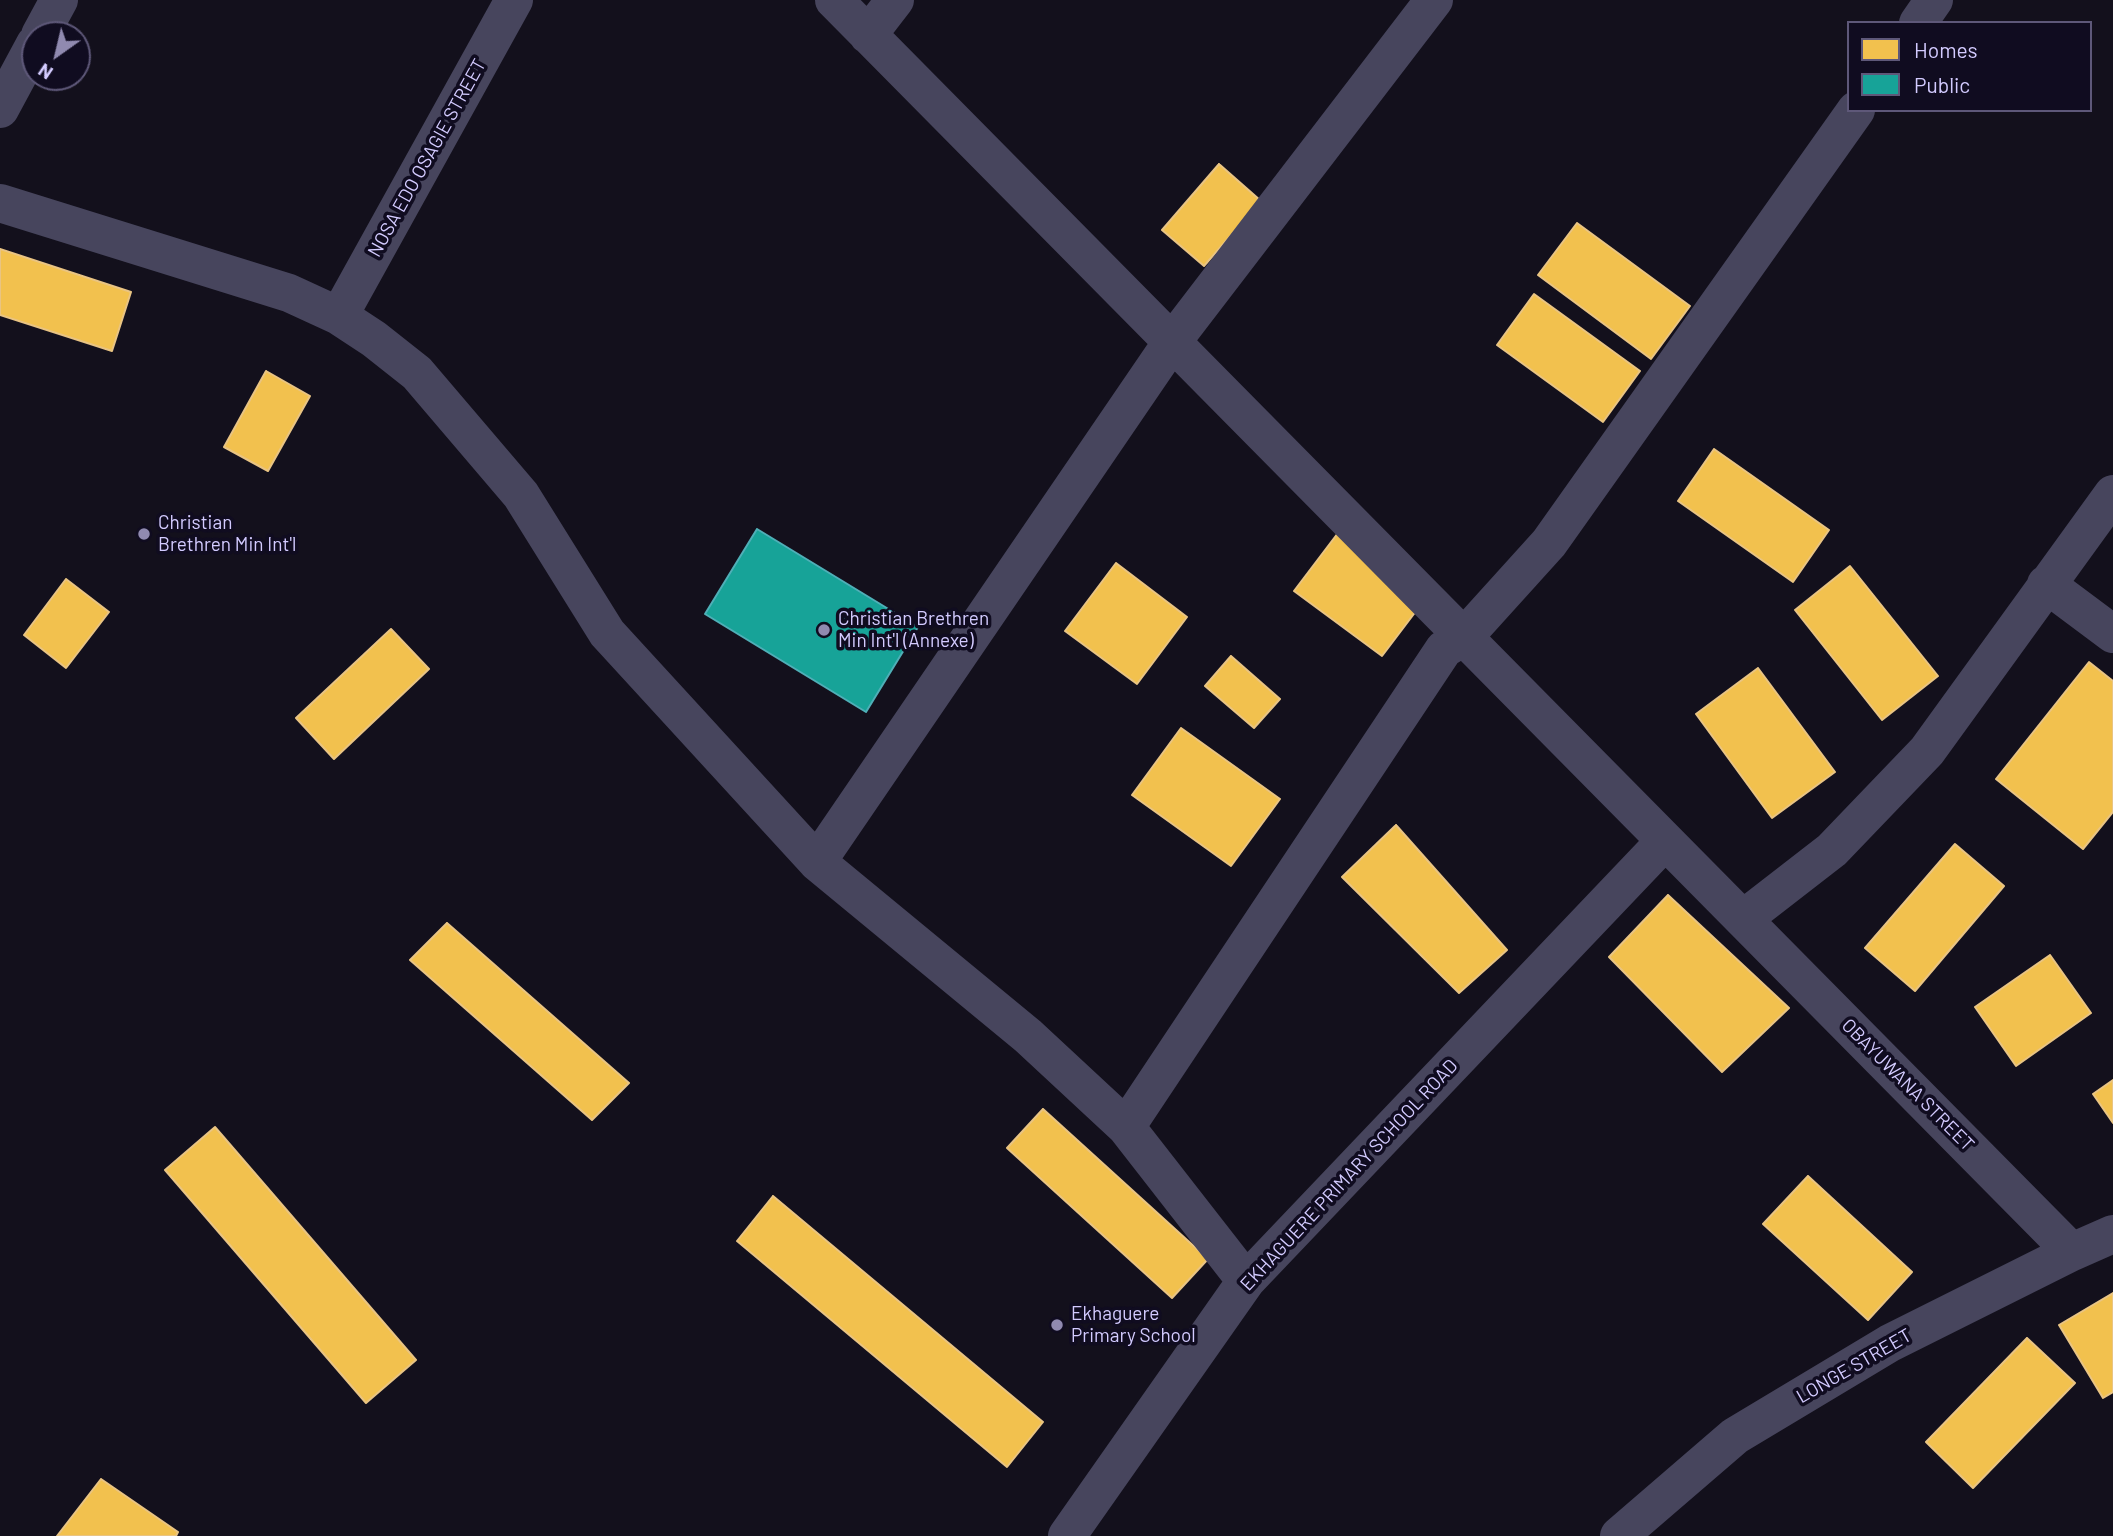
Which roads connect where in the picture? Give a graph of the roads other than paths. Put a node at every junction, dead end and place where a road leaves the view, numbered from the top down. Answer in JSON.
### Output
{"nodes":[{"id":1,"x":59,"y":0,"type":"edge"},
{"id":2,"x":514,"y":0,"type":"edge"},
{"id":3,"x":834,"y":0,"type":"edge"},
{"id":4,"x":895,"y":0,"type":"edge"},
{"id":5,"x":1434,"y":0,"type":"edge"},
{"id":6,"x":1934,"y":0,"type":"edge"},
{"id":7,"x":48,"y":21,"type":"edge"},
{"id":8,"x":1919,"y":21,"type":"edge"},
{"id":9,"x":868,"y":35,"type":"junction"},
{"id":10,"x":21,"y":70,"type":"edge"},
{"id":11,"x":0,"y":109,"type":"edge"},
{"id":12,"x":1855,"y":112,"type":"edge"},
{"id":13,"x":0,"y":203,"type":"edge"},
{"id":14,"x":339,"y":316,"type":"junction"},
{"id":15,"x":1172,"y":342,"type":"junction"},
{"id":16,"x":2113,"y":495,"type":"edge"},
{"id":17,"x":2046,"y":584,"type":"junction"},
{"id":18,"x":2113,"y":634,"type":"edge"},
{"id":19,"x":1464,"y":637,"type":"junction"},
{"id":20,"x":1665,"y":841,"type":"junction"},
{"id":21,"x":817,"y":862,"type":"junction"},
{"id":22,"x":1743,"y":919,"type":"junction"},
{"id":23,"x":1126,"y":1127,"type":"junction"},
{"id":24,"x":2113,"y":1234,"type":"edge"},
{"id":25,"x":2072,"y":1252,"type":"junction"},
{"id":26,"x":1247,"y":1281,"type":"junction"},
{"id":27,"x":1067,"y":1536,"type":"edge"},
{"id":28,"x":1619,"y":1536,"type":"edge"}],
"edges":[{"from":1,"to":7,"type":"street"},
{"from":2,"to":14,"type":"street","name":"NOSA EDO OSAGIE STREET"},
{"from":3,"to":9,"type":"street","name":"OBAYUWANA STREET"},
{"from":4,"to":9,"type":"street"},
{"from":5,"to":15,"type":"street"},
{"from":6,"to":8,"type":"street"},
{"from":9,"to":15,"type":"street","name":"OBAYUWANA STREET"},
{"from":10,"to":11,"type":"street"},
{"from":12,"to":19,"type":"street"},
{"from":13,"to":14,"type":"street"},
{"from":14,"to":21,"type":"street"},
{"from":15,"to":19,"type":"street","name":"OBAYUWANA STREET"},
{"from":15,"to":21,"type":"street"},
{"from":16,"to":17,"type":"street"},
{"from":17,"to":18,"type":"street"},
{"from":17,"to":22,"type":"street"},
{"from":19,"to":20,"type":"street","name":"OBAYUWANA STREET"},
{"from":19,"to":23,"type":"street"},
{"from":20,"to":22,"type":"street","name":"OBAYUWANA STREET"},
{"from":20,"to":26,"type":"street","name":"EKHAGUERE PRIMARY SCHOOL ROAD"},
{"from":21,"to":23,"type":"street"},
{"from":22,"to":25,"type":"street","name":"OBAYUWANA STREET"},
{"from":23,"to":26,"type":"street"},
{"from":24,"to":25,"type":"street","name":"LONGE STREET"},
{"from":25,"to":28,"type":"street","name":"LONGE STREET"},
{"from":26,"to":27,"type":"street","name":"EKHAGUERE PRIMARY SCHOOL ROAD"}]}
